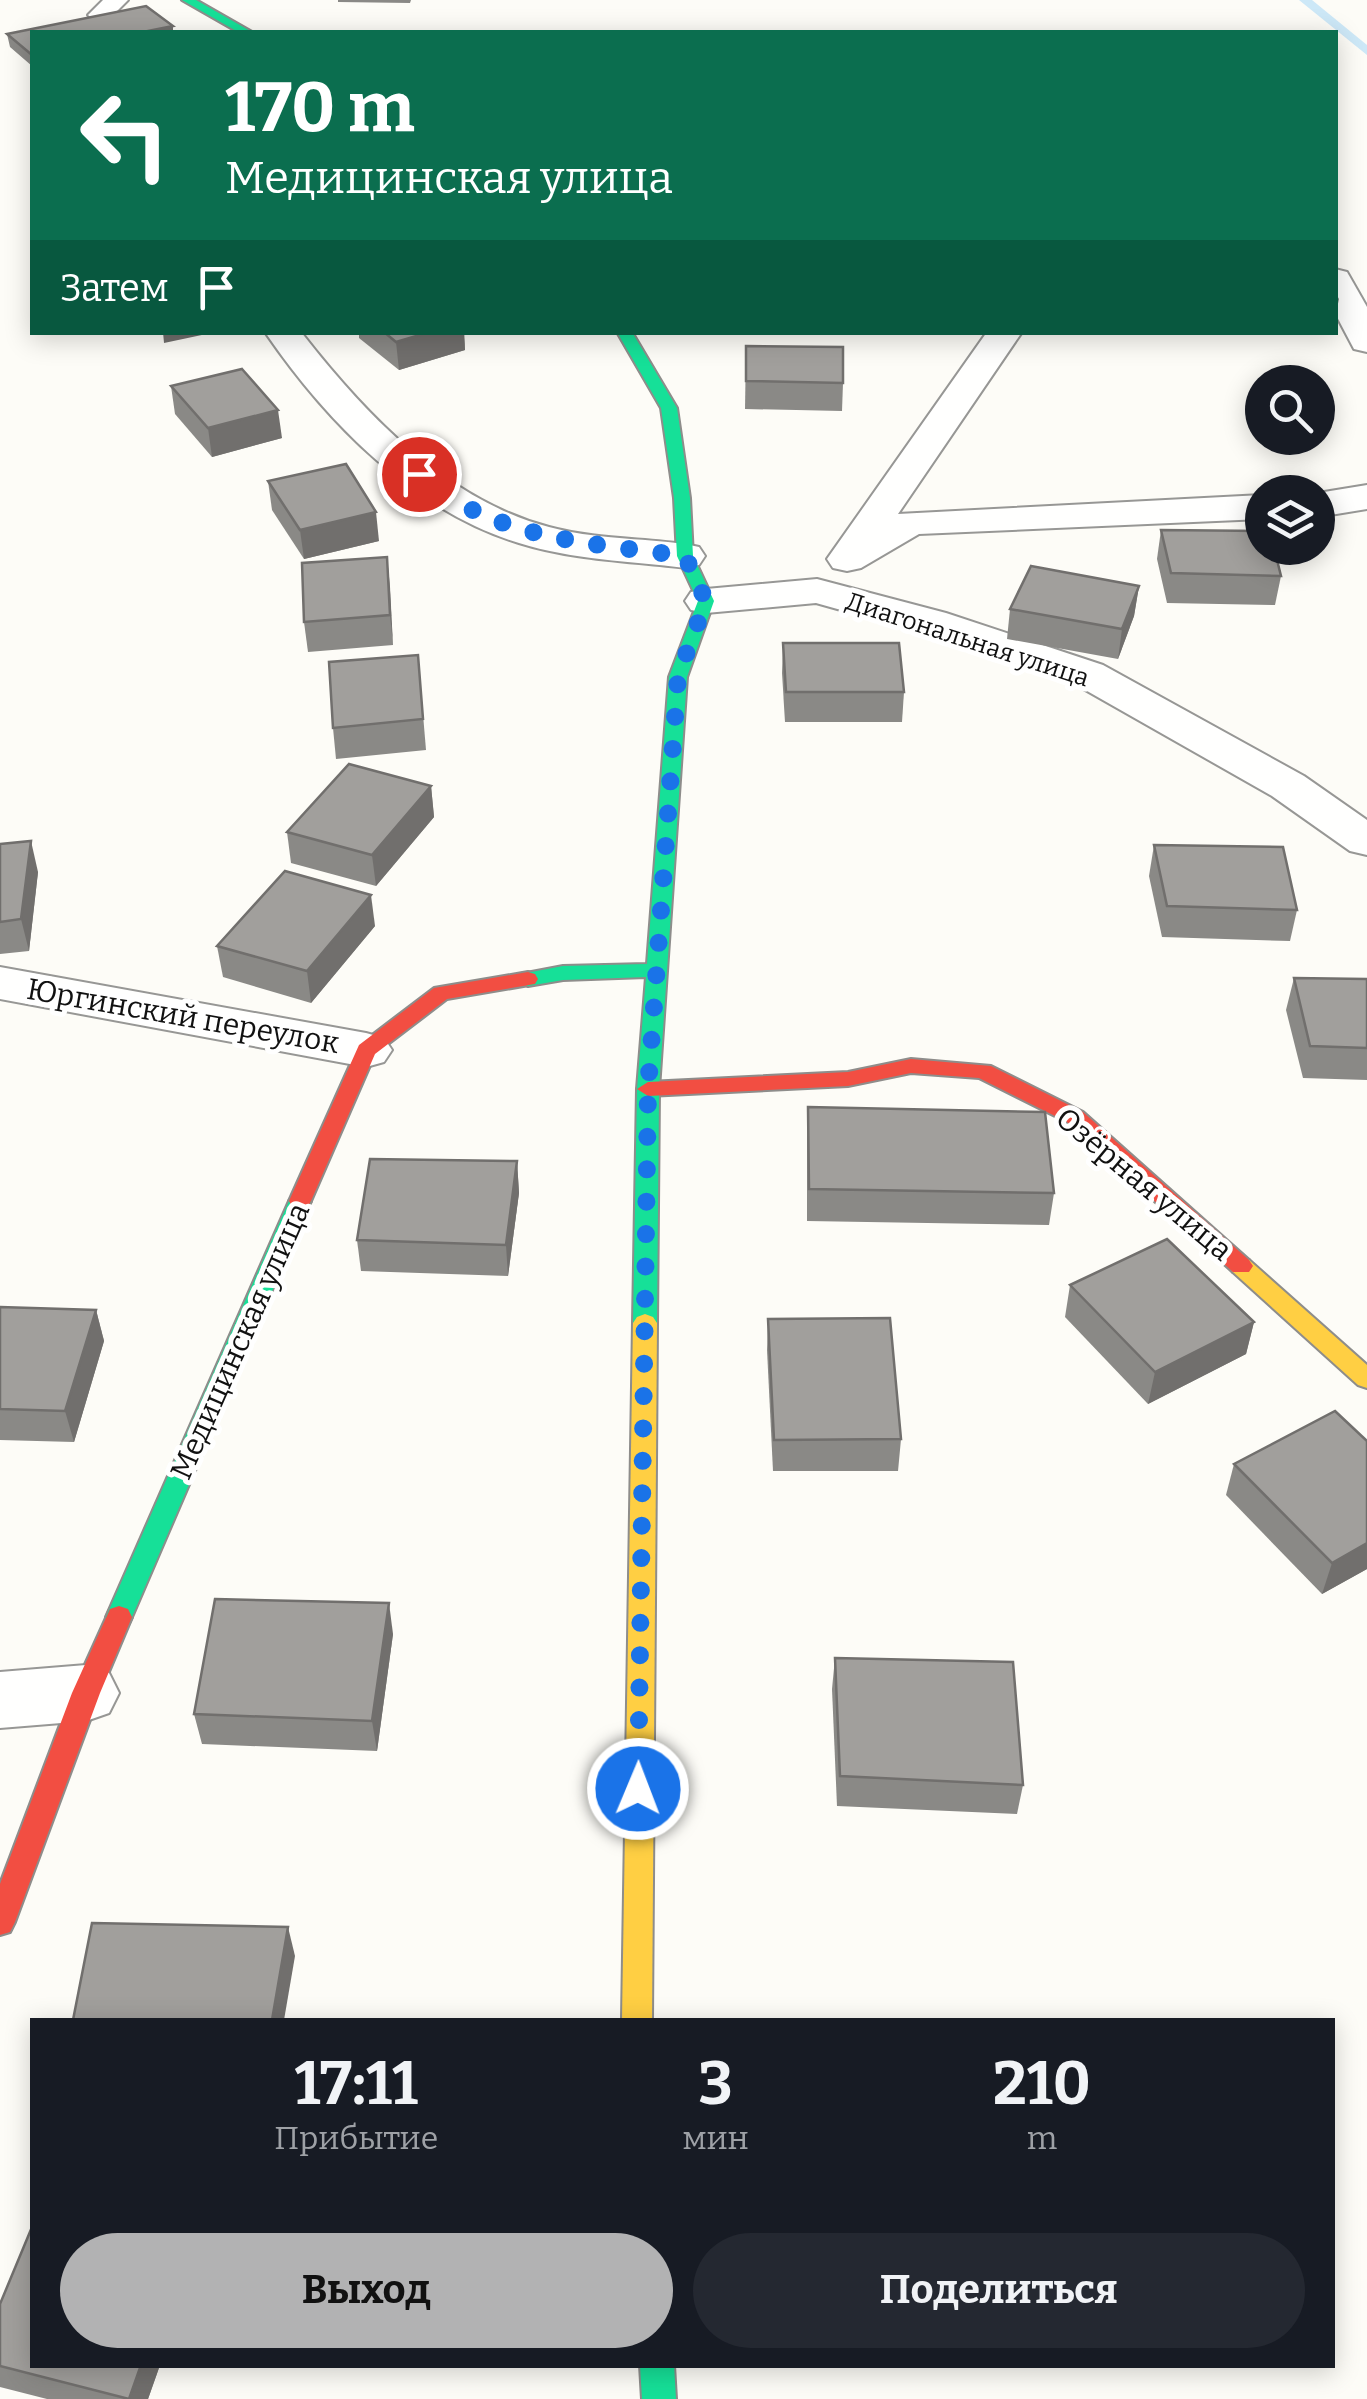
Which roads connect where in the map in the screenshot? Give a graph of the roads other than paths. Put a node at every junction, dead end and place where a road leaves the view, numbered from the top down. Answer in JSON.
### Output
{"nodes":[{"id":1,"x":117,"y":0,"type":"edge"},
{"id":2,"x":188,"y":0,"type":"edge"},
{"id":3,"x":114,"y":25,"type":"edge"},
{"id":4,"x":242,"y":30,"type":"edge"},
{"id":5,"x":1338,"y":285,"type":"edge"},
{"id":6,"x":284,"y":335,"type":"edge"},
{"id":7,"x":626,"y":335,"type":"edge"},
{"id":8,"x":1004,"y":335,"type":"edge"},
{"id":9,"x":1367,"y":341,"type":"edge"},
{"id":10,"x":1367,"y":497,"type":"edge"},
{"id":11,"x":1335,"y":502,"type":"edge"},
{"id":12,"x":1245,"y":508,"type":"edge"},
{"id":13,"x":685,"y":556,"type":"junction"},
{"id":14,"x":847,"y":559,"type":"junction"},
{"id":15,"x":817,"y":591,"type":"junction"},
{"id":16,"x":706,"y":601,"type":"junction"},
{"id":17,"x":1367,"y":841,"type":"edge"},
{"id":18,"x":656,"y":970,"type":"junction"},
{"id":19,"x":0,"y":982,"type":"edge"},
{"id":20,"x":366,"y":1050,"type":"junction"},
{"id":21,"x":648,"y":1089,"type":"junction"},
{"id":22,"x":1367,"y":1379,"type":"edge"},
{"id":23,"x":86,"y":1693,"type":"junction"},
{"id":24,"x":0,"y":1700,"type":"edge"},
{"id":25,"x":0,"y":1922,"type":"edge"},
{"id":26,"x":637,"y":2018,"type":"edge"},
{"id":27,"x":656,"y":2368,"type":"edge"},
{"id":28,"x":658,"y":2399,"type":"edge"}],
"edges":[{"from":1,"to":3,"type":"lane"},
{"from":2,"to":4,"type":"main road"},
{"from":5,"to":9,"type":"street"},
{"from":6,"to":13,"type":"street"},
{"from":7,"to":13,"type":"main road"},
{"from":8,"to":14,"type":"street"},
{"from":10,"to":11,"type":"street"},
{"from":12,"to":14,"type":"street"},
{"from":13,"to":16,"type":"main road"},
{"from":14,"to":15,"type":"street"},
{"from":15,"to":16,"type":"street","name":"Диагональная улица"},
{"from":15,"to":17,"type":"street","name":"Диагональная улица"},
{"from":16,"to":18,"type":"main road"},
{"from":18,"to":20,"type":"main road","name":"Медицинская улица"},
{"from":18,"to":21,"type":"main road"},
{"from":19,"to":20,"type":"street","name":"Юргинский переулок"},
{"from":20,"to":23,"type":"main road","name":"Медицинская улица"},
{"from":21,"to":22,"type":"main road","name":"Озёрная улица"},
{"from":21,"to":26,"type":"main road"},
{"from":23,"to":24,"type":"street"},
{"from":23,"to":25,"type":"main road","name":"Медицинская улица"},
{"from":27,"to":28,"type":"main road"}]}
